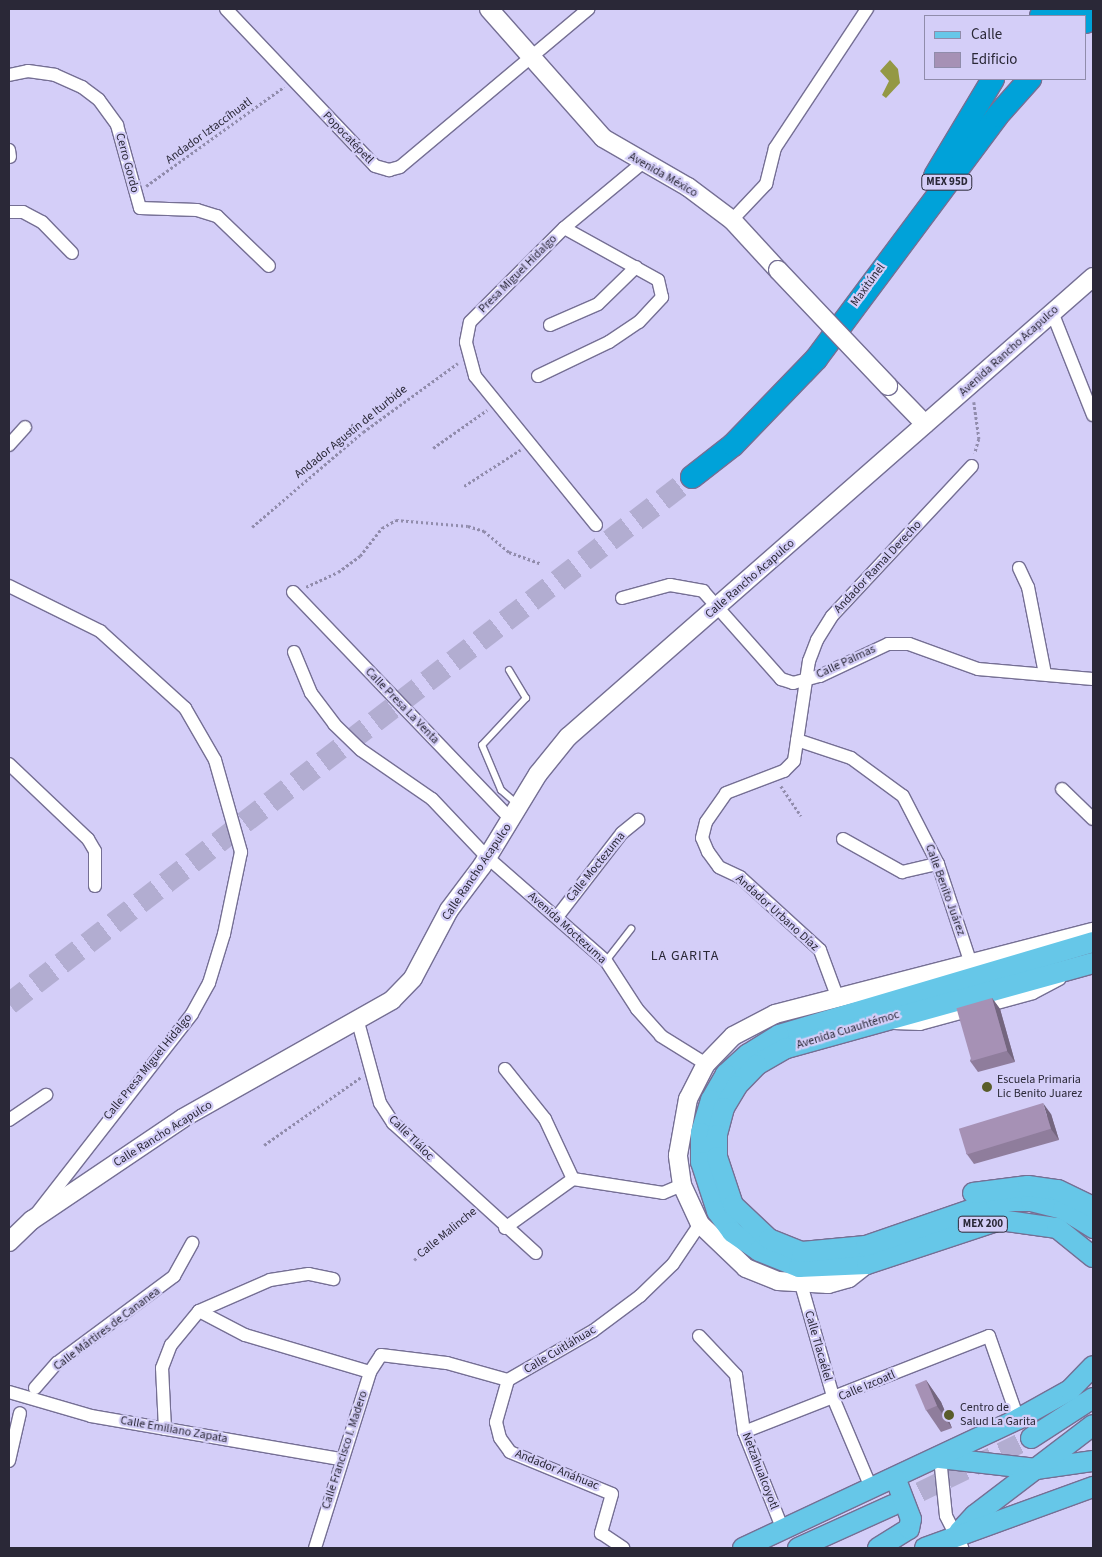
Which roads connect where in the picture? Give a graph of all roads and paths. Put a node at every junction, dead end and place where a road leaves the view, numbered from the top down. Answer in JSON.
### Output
{"nodes":[{"id":1,"x":226,"y":9,"type":"edge"},
{"id":2,"x":488,"y":9,"type":"edge"},
{"id":3,"x":588,"y":9,"type":"edge"},
{"id":4,"x":866,"y":9,"type":"edge"},
{"id":5,"x":531,"y":54,"type":"junction"},
{"id":6,"x":9,"y":75,"type":"edge"},
{"id":7,"x":992,"y":80,"type":"edge"},
{"id":8,"x":1008,"y":80,"type":"edge"},
{"id":9,"x":1029,"y":80,"type":"edge"},
{"id":10,"x":292,"y":81,"type":"junction"},
{"id":11,"x":965,"y":128,"type":"junction"},
{"id":12,"x":641,"y":164,"type":"junction"},
{"id":13,"x":135,"y":194,"type":"junction"},
{"id":14,"x":9,"y":212,"type":"edge"},
{"id":15,"x":732,"y":220,"type":"junction"},
{"id":16,"x":564,"y":228,"type":"junction"},
{"id":17,"x":72,"y":253,"type":"dead end"},
{"id":18,"x":269,"y":266,"type":"dead end"},
{"id":19,"x":636,"y":267,"type":"junction"},
{"id":20,"x":1093,"y":277,"type":"edge"},
{"id":21,"x":866,"y":287,"type":"junction"},
{"id":22,"x":1052,"y":312,"type":"junction"},
{"id":23,"x":550,"y":325,"type":"dead end"},
{"id":24,"x":467,"y":359,"type":"junction"},
{"id":25,"x":538,"y":376,"type":"dead end"},
{"id":26,"x":971,"y":386,"type":"junction"},
{"id":27,"x":496,"y":404,"type":"junction"},
{"id":28,"x":1093,"y":416,"type":"edge"},
{"id":29,"x":925,"y":424,"type":"junction"},
{"id":30,"x":25,"y":427,"type":"dead end"},
{"id":31,"x":9,"y":445,"type":"edge"},
{"id":32,"x":527,"y":445,"type":"junction"},
{"id":33,"x":433,"y":448,"type":"dead end"},
{"id":34,"x":972,"y":466,"type":"joint"},
{"id":35,"x":692,"y":477,"type":"tunnel mouth"},
{"id":36,"x":464,"y":486,"type":"dead end"},
{"id":37,"x":596,"y":525,"type":"dead end"},
{"id":38,"x":252,"y":526,"type":"dead end"},
{"id":39,"x":540,"y":562,"type":"dead end"},
{"id":40,"x":1019,"y":568,"type":"dead end"},
{"id":41,"x":9,"y":586,"type":"edge"},
{"id":42,"x":293,"y":592,"type":"joint"},
{"id":43,"x":622,"y":598,"type":"dead end"},
{"id":44,"x":720,"y":606,"type":"junction"},
{"id":45,"x":294,"y":652,"type":"dead end"},
{"id":46,"x":509,"y":670,"type":"dead end"},
{"id":47,"x":1045,"y":674,"type":"junction"},
{"id":48,"x":1093,"y":679,"type":"edge"},
{"id":49,"x":806,"y":680,"type":"junction"},
{"id":50,"x":797,"y":740,"type":"junction"},
{"id":51,"x":9,"y":764,"type":"edge"},
{"id":52,"x":773,"y":775,"type":"junction"},
{"id":53,"x":1062,"y":790,"type":"dead end"},
{"id":54,"x":515,"y":813,"type":"junction"},
{"id":55,"x":801,"y":816,"type":"dead end"},
{"id":56,"x":1093,"y":819,"type":"edge"},
{"id":57,"x":638,"y":820,"type":"dead end"},
{"id":58,"x":843,"y":840,"type":"dead end"},
{"id":59,"x":487,"y":857,"type":"junction"},
{"id":60,"x":938,"y":864,"type":"junction"},
{"id":61,"x":719,"y":867,"type":"joint"},
{"id":62,"x":95,"y":886,"type":"dead end"},
{"id":63,"x":557,"y":917,"type":"junction"},
{"id":64,"x":631,"y":929,"type":"dead end"},
{"id":65,"x":1093,"y":932,"type":"edge"},
{"id":66,"x":1093,"y":942,"type":"edge"},
{"id":67,"x":606,"y":961,"type":"junction"},
{"id":68,"x":970,"y":961,"type":"junction"},
{"id":69,"x":1088,"y":965,"type":"edge"},
{"id":70,"x":837,"y":996,"type":"junction"},
{"id":71,"x":358,"y":1022,"type":"junction"},
{"id":72,"x":706,"y":1064,"type":"junction"},
{"id":73,"x":505,"y":1069,"type":"dead end"},
{"id":74,"x":373,"y":1070,"type":"junction"},
{"id":75,"x":46,"y":1095,"type":"dead end"},
{"id":76,"x":9,"y":1120,"type":"edge"},
{"id":77,"x":264,"y":1145,"type":"dead end"},
{"id":78,"x":573,"y":1179,"type":"junction"},
{"id":79,"x":682,"y":1185,"type":"junction"},
{"id":80,"x":481,"y":1205,"type":"junction"},
{"id":81,"x":1093,"y":1207,"type":"edge"},
{"id":82,"x":32,"y":1220,"type":"junction"},
{"id":83,"x":700,"y":1224,"type":"junction"},
{"id":84,"x":922,"y":1225,"type":"junction"},
{"id":85,"x":505,"y":1228,"type":"junction"},
{"id":86,"x":1093,"y":1228,"type":"edge"},
{"id":87,"x":9,"y":1242,"type":"edge"},
{"id":88,"x":192,"y":1244,"type":"dead end"},
{"id":89,"x":536,"y":1253,"type":"dead end"},
{"id":90,"x":1093,"y":1257,"type":"edge"},
{"id":91,"x":414,"y":1260,"type":"dead end"},
{"id":92,"x":867,"y":1264,"type":"junction"},
{"id":93,"x":333,"y":1279,"type":"dead end"},
{"id":94,"x":801,"y":1284,"type":"junction"},
{"id":95,"x":200,"y":1312,"type":"junction"},
{"id":96,"x":699,"y":1336,"type":"dead end"},
{"id":97,"x":1093,"y":1366,"type":"edge"},
{"id":98,"x":370,"y":1372,"type":"junction"},
{"id":99,"x":508,"y":1380,"type":"junction"},
{"id":100,"x":35,"y":1388,"type":"dead end"},
{"id":101,"x":9,"y":1392,"type":"edge"},
{"id":102,"x":1093,"y":1398,"type":"edge"},
{"id":103,"x":834,"y":1400,"type":"junction"},
{"id":104,"x":20,"y":1413,"type":"dead end"},
{"id":105,"x":1018,"y":1419,"type":"junction"},
{"id":106,"x":1093,"y":1425,"type":"edge"},
{"id":107,"x":166,"y":1429,"type":"junction"},
{"id":108,"x":744,"y":1432,"type":"junction"},
{"id":109,"x":1031,"y":1438,"type":"tunnel mouth"},
{"id":110,"x":940,"y":1458,"type":"junction"},
{"id":111,"x":341,"y":1459,"type":"junction"},
{"id":112,"x":9,"y":1461,"type":"edge"},
{"id":113,"x":1093,"y":1461,"type":"edge"},
{"id":114,"x":1036,"y":1469,"type":"junction"},
{"id":115,"x":896,"y":1480,"type":"junction"},
{"id":116,"x":1093,"y":1487,"type":"edge"},
{"id":117,"x":872,"y":1490,"type":"junction"},
{"id":118,"x":893,"y":1505,"type":"tunnel mouth"},
{"id":119,"x":783,"y":1530,"type":"junction"},
{"id":120,"x":959,"y":1542,"type":"edge"},
{"id":121,"x":315,"y":1548,"type":"edge"},
{"id":122,"x":623,"y":1548,"type":"edge"},
{"id":123,"x":743,"y":1548,"type":"edge"},
{"id":124,"x":798,"y":1548,"type":"edge"},
{"id":125,"x":878,"y":1548,"type":"edge"},
{"id":126,"x":925,"y":1548,"type":"edge"}],
"edges":[{"from":1,"to":10,"type":"street","name":"Popocatépetl"},
{"from":2,"to":5,"type":"main road","name":"Avenida México"},
{"from":3,"to":5,"type":"street","name":"Popocatépetl"},
{"from":4,"to":15,"type":"street"},
{"from":5,"to":10,"type":"street","name":"Popocatépetl"},
{"from":5,"to":12,"type":"main road","name":"Avenida México"},
{"from":6,"to":13,"type":"street","name":"Cerro Gordo"},
{"from":7,"to":11,"type":"highway"},
{"from":8,"to":11,"type":"highway","number":"MEX 95D"},
{"from":9,"to":21,"type":"highway","name":"Maxitúnel","number":"MEX 95D"},
{"from":10,"to":13,"type":"path","name":"Andador Iztaccíhuatl"},
{"from":11,"to":21,"type":"highway","number":"MEX 95D"},
{"from":12,"to":15,"type":"main road","name":"Avenida México"},
{"from":12,"to":16,"type":"street","name":"Presa Miguel Hidalgo"},
{"from":13,"to":18,"type":"street","name":"Cerro Gordo"},
{"from":14,"to":17,"type":"street"},
{"from":15,"to":29,"type":"main road","name":"Avenida México","bridge":true},
{"from":16,"to":19,"type":"street"},
{"from":16,"to":24,"type":"street","name":"Presa Miguel Hidalgo"},
{"from":19,"to":23,"type":"street"},
{"from":19,"to":25,"type":"street"},
{"from":20,"to":22,"type":"main road","name":"Avenida Rancho Acapulco"},
{"from":21,"to":35,"type":"highway","name":"Maxitúnel","number":"MEX 95D"},
{"from":22,"to":26,"type":"main road","name":"Avenida Rancho Acapulco"},
{"from":22,"to":28,"type":"street"},
{"from":24,"to":27,"type":"street"},
{"from":24,"to":38,"type":"path","name":"Andador Agustín de Iturbide"},
{"from":26,"to":29,"type":"main road","name":"Avenida Rancho Acapulco"},
{"from":26,"to":34,"type":"path"},
{"from":27,"to":32,"type":"street"},
{"from":27,"to":33,"type":"path"},
{"from":29,"to":44,"type":"main road","name":"Calle Rancho Acapulco"},
{"from":30,"to":31,"type":"street"},
{"from":32,"to":36,"type":"path"},
{"from":32,"to":37,"type":"street"},
{"from":34,"to":49,"type":"street","name":"Andador Ramal Derecho"},
{"from":39,"to":42,"type":"path"},
{"from":40,"to":47,"type":"street"},
{"from":41,"to":82,"type":"street","name":"Calle Presa Miguel Hidalgo"},
{"from":42,"to":54,"type":"street","name":"Calle Presa La Venta"},
{"from":43,"to":44,"type":"street"},
{"from":44,"to":49,"type":"street","name":"Calle Palmas"},
{"from":44,"to":54,"type":"main road","name":"Calle Rancho Acapulco"},
{"from":45,"to":59,"type":"street","name":"Avenida Moctezuma"},
{"from":46,"to":54,"type":"lane"},
{"from":47,"to":48,"type":"street","name":"Calle Palmas"},
{"from":47,"to":49,"type":"street","name":"Calle Palmas"},
{"from":49,"to":50,"type":"street","name":"Andador Ramal Derecho"},
{"from":50,"to":52,"type":"street","name":"Andador Ramal Derecho"},
{"from":50,"to":60,"type":"street","name":"Calle Benito Juárez"},
{"from":51,"to":62,"type":"street"},
{"from":52,"to":55,"type":"path"},
{"from":52,"to":61,"type":"street","name":"Andador Ramal Derecho"},
{"from":53,"to":56,"type":"street"},
{"from":54,"to":59,"type":"main road","name":"Calle Rancho Acapulco"},
{"from":57,"to":63,"type":"street","name":"Calle Moctezuma"},
{"from":58,"to":60,"type":"street"},
{"from":59,"to":63,"type":"street","name":"Avenida Moctezuma"},
{"from":59,"to":71,"type":"main road","name":"Calle Rancho Acapulco"},
{"from":60,"to":68,"type":"street","name":"Calle Benito Juárez"},
{"from":61,"to":70,"type":"street","name":"Andador Urbano Díaz"},
{"from":63,"to":67,"type":"street","name":"Avenida Moctezuma"},
{"from":64,"to":67,"type":"lane"},
{"from":65,"to":68,"type":"main road","name":"Avenida Cuauhtémoc"},
{"from":66,"to":92,"type":"main road","name":"Avenida Cuauhtémoc"},
{"from":67,"to":72,"type":"street","name":"Avenida Moctezuma"},
{"from":68,"to":70,"type":"main road","name":"Avenida Cuauhtémoc"},
{"from":69,"to":84,"type":"main road","name":"Avenida Cuauhtémoc"},
{"from":70,"to":72,"type":"main road","name":"Avenida Cuauhtémoc"},
{"from":71,"to":74,"type":"street","name":"Calle Tláloc"},
{"from":71,"to":82,"type":"main road","name":"Calle Rancho Acapulco"},
{"from":72,"to":79,"type":"main road","name":"Avenida Cuauhtémoc"},
{"from":73,"to":78,"type":"street"},
{"from":74,"to":77,"type":"path"},
{"from":74,"to":80,"type":"street","name":"Calle Tláloc"},
{"from":75,"to":76,"type":"street"},
{"from":78,"to":79,"type":"street"},
{"from":78,"to":85,"type":"street"},
{"from":79,"to":83,"type":"main road","name":"Avenida Cuauhtémoc"},
{"from":80,"to":85,"type":"street","name":"Calle Tláloc"},
{"from":80,"to":91,"type":"path","name":"Calle Malinche"},
{"from":81,"to":84,"type":"main road"},
{"from":82,"to":87,"type":"main road","name":"Calle Rancho Acapulco"},
{"from":83,"to":94,"type":"main road","name":"Avenida Cuauhtémoc"},
{"from":83,"to":99,"type":"street","name":"Calle Cuitláhuac"},
{"from":84,"to":86,"type":"main road","name":"Avenida Cuauhtémoc","number":"MEX 200"},
{"from":85,"to":89,"type":"street","name":"Calle Tláloc"},
{"from":88,"to":100,"type":"street","name":"Calle Mártires de Cananea"},
{"from":90,"to":92,"type":"main road","name":"Avenida Cuauhtémoc","number":"MEX 200"},
{"from":92,"to":94,"type":"main road","name":"Avenida Cuauhtémoc"},
{"from":93,"to":95,"type":"street"},
{"from":94,"to":103,"type":"street","name":"Calle Tlacaélel"},
{"from":95,"to":98,"type":"street"},
{"from":95,"to":107,"type":"street"},
{"from":96,"to":108,"type":"street","name":"Netzahualcoyotl"},
{"from":97,"to":105,"type":"main road"},
{"from":98,"to":99,"type":"street","name":"Calle Francisco I. Madero"},
{"from":98,"to":111,"type":"street","name":"Calle Francisco I. Madero"},
{"from":99,"to":122,"type":"street","name":"Andador Anáhuac"},
{"from":101,"to":107,"type":"street","name":"Calle Emiliano Zapata"},
{"from":102,"to":109,"type":"main road"},
{"from":103,"to":105,"type":"street","name":"Calle Izcoatl"},
{"from":103,"to":108,"type":"street","name":"Calle Izcoatl"},
{"from":103,"to":117,"type":"street","name":"Calle Tlacaélel"},
{"from":104,"to":112,"type":"street"},
{"from":105,"to":110,"type":"main road"},
{"from":106,"to":114,"type":"main road"},
{"from":107,"to":111,"type":"street","name":"Calle Emiliano Zapata"},
{"from":108,"to":119,"type":"street","name":"Netzahualcoyotl"},
{"from":110,"to":114,"type":"main road"},
{"from":110,"to":115,"type":"main road"},
{"from":110,"to":120,"type":"street"},
{"from":111,"to":121,"type":"street","name":"Calle Francisco I. Madero"},
{"from":113,"to":114,"type":"main road"},
{"from":114,"to":120,"type":"main road"},
{"from":115,"to":117,"type":"main road"},
{"from":115,"to":125,"type":"main road"},
{"from":116,"to":120,"type":"main road"},
{"from":117,"to":119,"type":"main road"},
{"from":118,"to":124,"type":"main road"},
{"from":119,"to":123,"type":"main road"},
{"from":120,"to":126,"type":"main road"}]}
